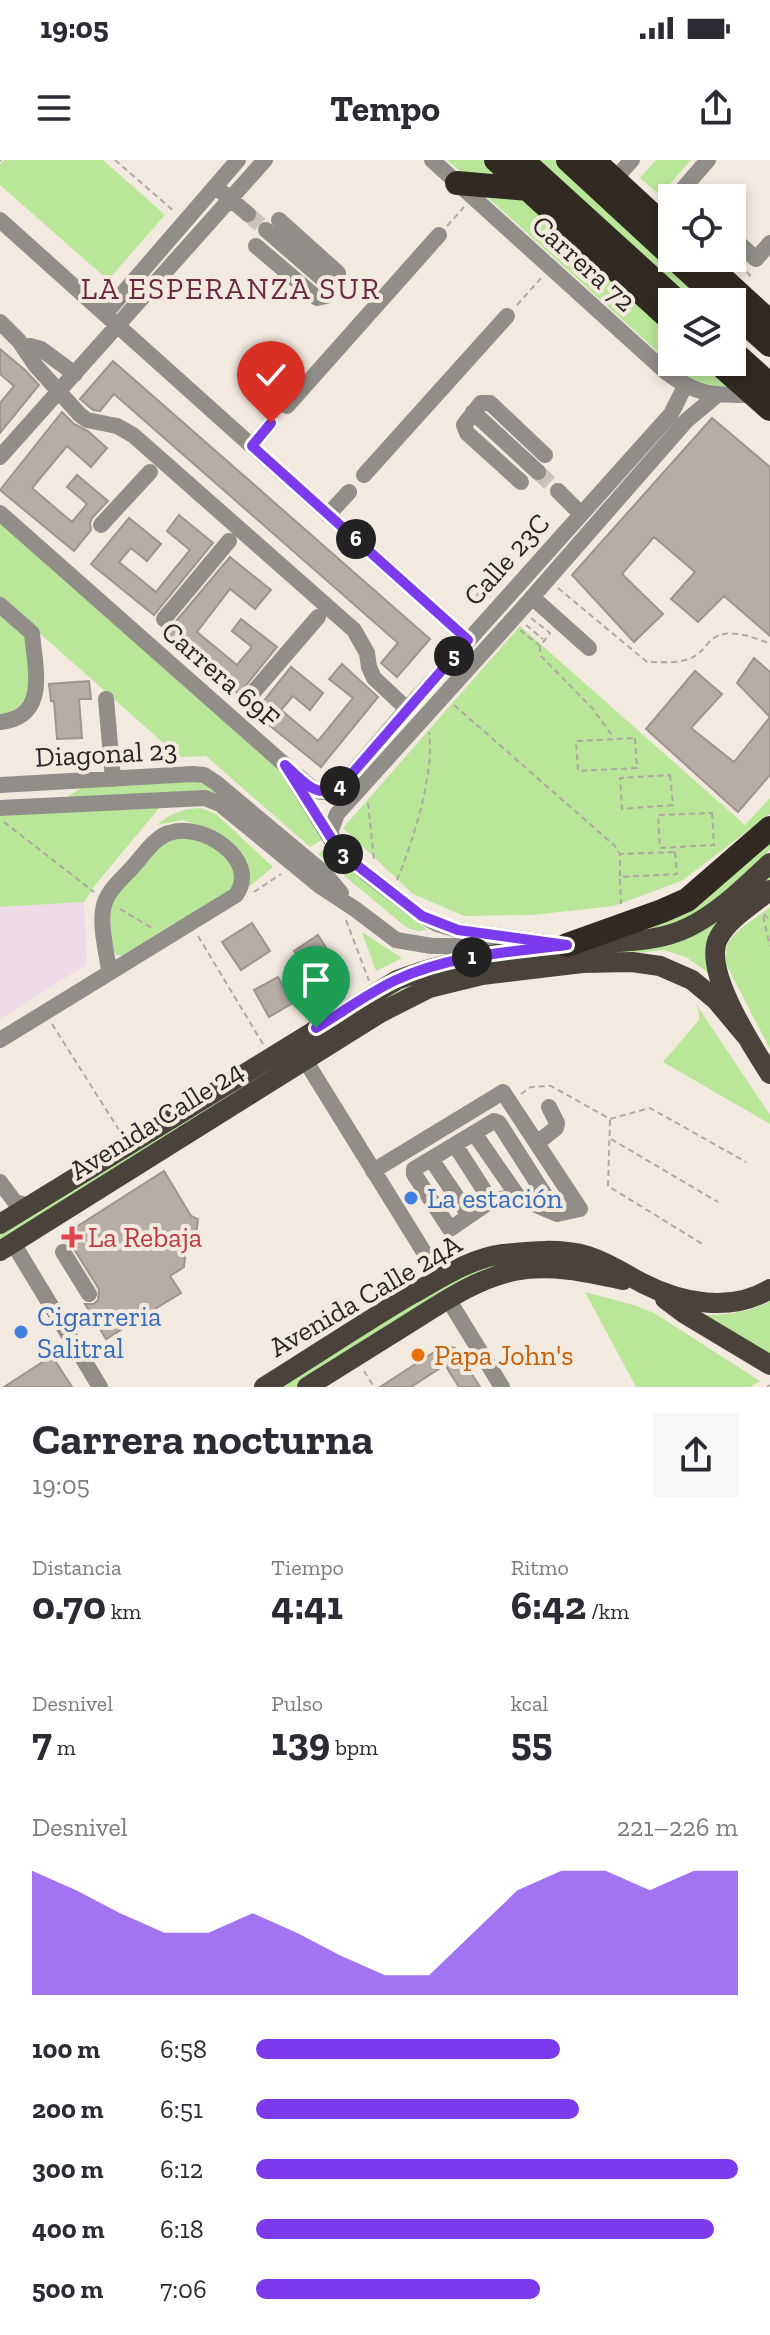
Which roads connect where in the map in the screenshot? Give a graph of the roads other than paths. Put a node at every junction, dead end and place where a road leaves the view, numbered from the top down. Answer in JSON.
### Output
{"nodes":[{"id":1,"x":238,"y":160,"type":"edge"},
{"id":2,"x":265,"y":160,"type":"edge"},
{"id":3,"x":432,"y":160,"type":"edge"},
{"id":4,"x":496,"y":160,"type":"edge"},
{"id":5,"x":522,"y":160,"type":"edge"},
{"id":6,"x":568,"y":160,"type":"edge"},
{"id":7,"x":593,"y":160,"type":"edge"},
{"id":8,"x":632,"y":160,"type":"edge"},
{"id":9,"x":708,"y":160,"type":"edge"},
{"id":10,"x":614,"y":180,"type":"junction"},
{"id":11,"x":687,"y":184,"type":"edge"},
{"id":12,"x":215,"y":186,"type":"junction"},
{"id":13,"x":528,"y":189,"type":"junction"},
{"id":14,"x":465,"y":190,"type":"junction"},
{"id":15,"x":230,"y":199,"type":"junction"},
{"id":16,"x":248,"y":214,"type":"tunnel mouth"},
{"id":17,"x":0,"y":220,"type":"edge"},
{"id":18,"x":658,"y":220,"type":"edge"},
{"id":19,"x":272,"y":225,"type":"tunnel mouth"},
{"id":20,"x":439,"y":235,"type":"road end"},
{"id":21,"x":658,"y":243,"type":"edge"},
{"id":22,"x":770,"y":243,"type":"edge"},
{"id":23,"x":256,"y":246,"type":"tunnel mouth"},
{"id":24,"x":746,"y":250,"type":"edge"},
{"id":25,"x":689,"y":272,"type":"edge"},
{"id":26,"x":715,"y":272,"type":"edge"},
{"id":27,"x":630,"y":282,"type":"junction"},
{"id":28,"x":663,"y":288,"type":"edge"},
{"id":29,"x":707,"y":288,"type":"edge"},
{"id":30,"x":658,"y":290,"type":"edge"},
{"id":31,"x":658,"y":308,"type":"edge"},
{"id":32,"x":105,"y":314,"type":"junction"},
{"id":33,"x":507,"y":316,"type":"road end"},
{"id":34,"x":0,"y":322,"type":"edge"},
{"id":35,"x":770,"y":322,"type":"edge"},
{"id":36,"x":746,"y":324,"type":"edge"},
{"id":37,"x":118,"y":326,"type":"junction"},
{"id":38,"x":770,"y":345,"type":"edge"},
{"id":39,"x":30,"y":346,"type":"dead end"},
{"id":40,"x":746,"y":370,"type":"edge"},
{"id":41,"x":75,"y":374,"type":"junction"},
{"id":42,"x":737,"y":376,"type":"edge"},
{"id":43,"x":685,"y":386,"type":"junction"},
{"id":44,"x":59,"y":391,"type":"junction"},
{"id":45,"x":717,"y":395,"type":"junction"},
{"id":46,"x":765,"y":396,"type":"edge"},
{"id":47,"x":287,"y":406,"type":"dead end"},
{"id":48,"x":473,"y":412,"type":"junction"},
{"id":49,"x":80,"y":415,"type":"junction"},
{"id":50,"x":117,"y":417,"type":"dead end"},
{"id":51,"x":271,"y":423,"type":"dead end"},
{"id":52,"x":252,"y":446,"type":"junction"},
{"id":53,"x":545,"y":455,"type":"tunnel mouth"},
{"id":54,"x":0,"y":457,"type":"edge"},
{"id":55,"x":150,"y":472,"type":"dead end"},
{"id":56,"x":538,"y":472,"type":"tunnel mouth"},
{"id":57,"x":364,"y":475,"type":"dead end"},
{"id":58,"x":521,"y":482,"type":"tunnel mouth"},
{"id":59,"x":558,"y":491,"type":"tunnel mouth"},
{"id":60,"x":349,"y":492,"type":"dead end"},
{"id":61,"x":0,"y":513,"type":"edge"},
{"id":62,"x":581,"y":514,"type":"junction"},
{"id":63,"x":328,"y":515,"type":"junction"},
{"id":64,"x":101,"y":525,"type":"dead end"},
{"id":65,"x":229,"y":541,"type":"dead end"},
{"id":66,"x":532,"y":597,"type":"junction"},
{"id":67,"x":0,"y":605,"type":"edge"},
{"id":68,"x":318,"y":617,"type":"dead end"},
{"id":69,"x":164,"y":619,"type":"dead end"},
{"id":70,"x":369,"y":639,"type":"dead end"},
{"id":71,"x":468,"y":640,"type":"junction"},
{"id":72,"x":589,"y":648,"type":"dead end"},
{"id":73,"x":374,"y":678,"type":"junction"},
{"id":74,"x":250,"y":696,"type":"dead end"},
{"id":75,"x":106,"y":699,"type":"dead end"},
{"id":76,"x":407,"y":709,"type":"junction"},
{"id":77,"x":9,"y":721,"type":"edge"},
{"id":78,"x":285,"y":765,"type":"junction"},
{"id":79,"x":113,"y":779,"type":"junction"},
{"id":80,"x":83,"y":780,"type":"junction"},
{"id":81,"x":0,"y":785,"type":"edge"},
{"id":82,"x":42,"y":805,"type":"junction"},
{"id":83,"x":0,"y":808,"type":"edge"},
{"id":84,"x":765,"y":834,"type":"edge"},
{"id":85,"x":332,"y":839,"type":"junction"},
{"id":86,"x":770,"y":863,"type":"edge"},
{"id":87,"x":770,"y":890,"type":"edge"},
{"id":88,"x":350,"y":915,"type":"junction"},
{"id":89,"x":567,"y":945,"type":"junction"},
{"id":90,"x":109,"y":971,"type":"junction"},
{"id":91,"x":747,"y":1037,"type":"junction"},
{"id":92,"x":0,"y":1040,"type":"edge"},
{"id":93,"x":305,"y":1060,"type":"junction"},
{"id":94,"x":770,"y":1074,"type":"edge"},
{"id":95,"x":549,"y":1107,"type":"dead end"},
{"id":96,"x":474,"y":1133,"type":"junction"},
{"id":97,"x":533,"y":1136,"type":"junction"},
{"id":98,"x":512,"y":1141,"type":"junction"},
{"id":99,"x":455,"y":1145,"type":"junction"},
{"id":100,"x":431,"y":1159,"type":"junction"},
{"id":101,"x":373,"y":1171,"type":"junction"},
{"id":102,"x":0,"y":1182,"type":"edge"},
{"id":103,"x":519,"y":1198,"type":"junction"},
{"id":104,"x":491,"y":1201,"type":"junction"},
{"id":105,"x":29,"y":1206,"type":"junction"},
{"id":106,"x":557,"y":1214,"type":"junction"},
{"id":107,"x":469,"y":1215,"type":"junction"},
{"id":108,"x":0,"y":1224,"type":"edge"},
{"id":109,"x":6,"y":1247,"type":"edge"},
{"id":110,"x":63,"y":1252,"type":"dead end"},
{"id":111,"x":440,"y":1278,"type":"junction"},
{"id":112,"x":645,"y":1284,"type":"junction"},
{"id":113,"x":770,"y":1289,"type":"edge"},
{"id":114,"x":89,"y":1294,"type":"dead end"},
{"id":115,"x":448,"y":1299,"type":"junction"},
{"id":116,"x":770,"y":1365,"type":"edge"},
{"id":117,"x":100,"y":1387,"type":"edge"},
{"id":118,"x":264,"y":1387,"type":"edge"},
{"id":119,"x":307,"y":1387,"type":"edge"},
{"id":120,"x":502,"y":1387,"type":"edge"}],
"edges":[{"from":1,"to":12,"type":"street"},
{"from":2,"to":15,"type":"street"},
{"from":3,"to":14,"type":"street","name":"Carrera 72"},
{"from":4,"to":13,"type":"highway"},
{"from":5,"to":28,"type":"highway"},
{"from":6,"to":21,"type":"highway"},
{"from":7,"to":10,"type":"highway"},
{"from":8,"to":10,"type":"street"},
{"from":9,"to":11,"type":"street"},
{"from":10,"to":18,"type":"highway"},
{"from":12,"to":15,"type":"street"},
{"from":12,"to":32,"type":"street"},
{"from":13,"to":14,"type":"highway"},
{"from":13,"to":27,"type":"highway"},
{"from":14,"to":43,"type":"street","name":"Carrera 72"},
{"from":15,"to":16,"type":"street"},
{"from":15,"to":37,"type":"street"},
{"from":17,"to":32,"type":"street"},
{"from":19,"to":23,"type":"street"},
{"from":20,"to":47,"type":"street"},
{"from":22,"to":24,"type":"street"},
{"from":25,"to":29,"type":"highway"},
{"from":26,"to":35,"type":"highway"},
{"from":27,"to":30,"type":"highway"},
{"from":27,"to":31,"type":"highway"},
{"from":32,"to":37,"type":"street"},
{"from":33,"to":57,"type":"street"},
{"from":34,"to":44,"type":"street"},
{"from":36,"to":38,"type":"highway"},
{"from":37,"to":41,"type":"street"},
{"from":37,"to":52,"type":"street"},
{"from":39,"to":41,"type":"street"},
{"from":40,"to":46,"type":"highway"},
{"from":41,"to":44,"type":"street"},
{"from":42,"to":46,"type":"highway"},
{"from":43,"to":45,"type":"street","name":"Carrera 72"},
{"from":43,"to":62,"type":"street","name":"Calle 23C"},
{"from":44,"to":49,"type":"street"},
{"from":44,"to":54,"type":"street"},
{"from":45,"to":46,"type":"street","name":"Carrera 72"},
{"from":45,"to":66,"type":"street","name":"Calle 23C"},
{"from":48,"to":53,"type":"street"},
{"from":48,"to":56,"type":"street"},
{"from":48,"to":58,"type":"street"},
{"from":49,"to":50,"type":"street"},
{"from":49,"to":73,"type":"street"},
{"from":51,"to":52,"type":"street"},
{"from":52,"to":63,"type":"street"},
{"from":55,"to":64,"type":"street"},
{"from":59,"to":62,"type":"street"},
{"from":60,"to":63,"type":"street"},
{"from":61,"to":78,"type":"street","name":"Carrera 69F"},
{"from":62,"to":71,"type":"street","name":"Calle 23C"},
{"from":63,"to":71,"type":"street"},
{"from":65,"to":69,"type":"street"},
{"from":66,"to":72,"type":"street"},
{"from":66,"to":85,"type":"street","name":"Calle 23C"},
{"from":67,"to":77,"type":"street"},
{"from":68,"to":74,"type":"street"},
{"from":70,"to":73,"type":"street"},
{"from":71,"to":76,"type":"street","name":"Calle 23C"},
{"from":73,"to":76,"type":"street"},
{"from":75,"to":79,"type":"street"},
{"from":76,"to":78,"type":"street","name":"Calle 23C"},
{"from":78,"to":85,"type":"street","name":"Carrera 69F"},
{"from":79,"to":80,"type":"street","name":"Diagonal 23"},
{"from":79,"to":88,"type":"street","name":"Diagonal 23"},
{"from":80,"to":81,"type":"street","name":"Diagonal 23"},
{"from":80,"to":82,"type":"street"},
{"from":82,"to":83,"type":"street","name":"Diagonal 23"},
{"from":82,"to":88,"type":"street","name":"Diagonal 23"},
{"from":84,"to":89,"type":"highway"},
{"from":85,"to":89,"type":"street","name":"Carrera 69F"},
{"from":86,"to":89,"type":"main road","name":"Avenida Calle 24"},
{"from":87,"to":91,"type":"main road"},
{"from":88,"to":89,"type":"street","name":"Diagonal 23"},
{"from":89,"to":105,"type":"main road","name":"Avenida Calle 24"},
{"from":90,"to":90,"type":"street"},
{"from":90,"to":92,"type":"street"},
{"from":91,"to":93,"type":"main road","name":"Avenida Calle 24"},
{"from":91,"to":94,"type":"main road"},
{"from":93,"to":101,"type":"street"},
{"from":93,"to":109,"type":"main road","name":"Avenida Calle 24"},
{"from":95,"to":97,"type":"street"},
{"from":96,"to":98,"type":"street"},
{"from":96,"to":99,"type":"street"},
{"from":96,"to":103,"type":"street"},
{"from":97,"to":98,"type":"street"},
{"from":97,"to":101,"type":"street"},
{"from":97,"to":106,"type":"street"},
{"from":98,"to":106,"type":"street"},
{"from":99,"to":100,"type":"street"},
{"from":99,"to":104,"type":"street"},
{"from":100,"to":107,"type":"street"},
{"from":100,"to":107,"type":"street"},
{"from":101,"to":111,"type":"street"},
{"from":102,"to":105,"type":"street"},
{"from":103,"to":104,"type":"street"},
{"from":103,"to":106,"type":"street"},
{"from":104,"to":107,"type":"street"},
{"from":105,"to":108,"type":"main road","name":"Avenida Calle 24"},
{"from":109,"to":117,"type":"street"},
{"from":110,"to":114,"type":"street"},
{"from":111,"to":112,"type":"main road","name":"Avenida Calle 24A"},
{"from":111,"to":118,"type":"main road","name":"Avenida Calle 24A"},
{"from":112,"to":113,"type":"main road"},
{"from":112,"to":115,"type":"main road","name":"Avenida Calle 24A"},
{"from":112,"to":116,"type":"main road"},
{"from":115,"to":119,"type":"main road","name":"Avenida Calle 24A"},
{"from":115,"to":120,"type":"street"}]}
